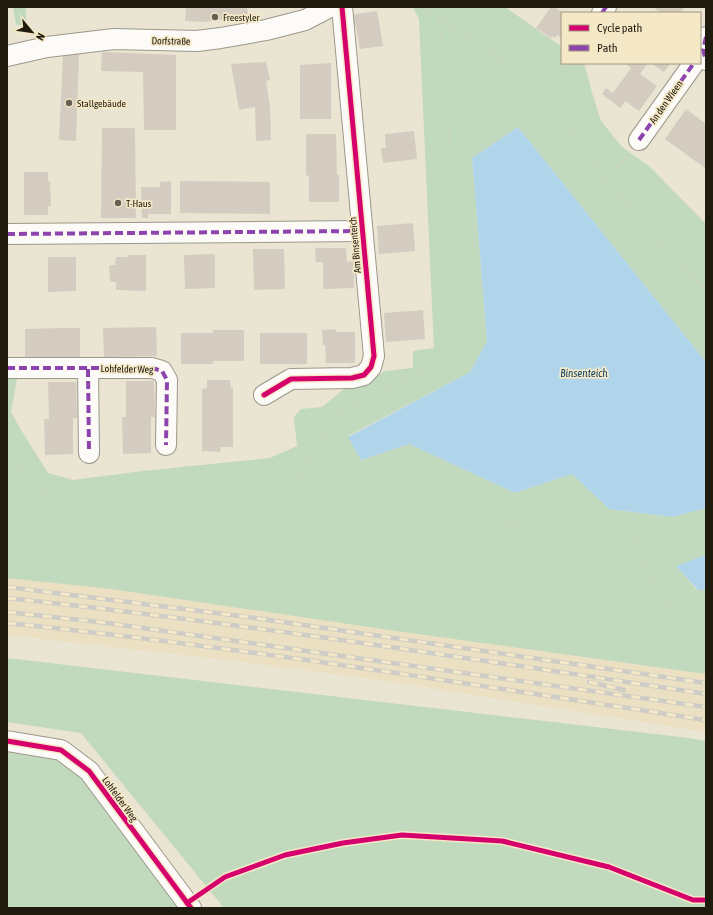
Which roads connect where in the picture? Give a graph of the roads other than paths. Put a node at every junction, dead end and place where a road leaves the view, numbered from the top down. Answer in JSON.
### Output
{"nodes":[{"id":1,"x":330,"y":7,"type":"edge"},
{"id":2,"x":342,"y":7,"type":"edge"},
{"id":3,"x":7,"y":56,"type":"edge"},
{"id":4,"x":694,"y":64,"type":"edge"},
{"id":5,"x":639,"y":140,"type":"road end"},
{"id":6,"x":362,"y":231,"type":"junction"},
{"id":7,"x":7,"y":234,"type":"edge"},
{"id":8,"x":7,"y":368,"type":"edge"},
{"id":9,"x":88,"y":369,"type":"junction"},
{"id":10,"x":264,"y":395,"type":"dead end"},
{"id":11,"x":166,"y":445,"type":"dead end"},
{"id":12,"x":89,"y":454,"type":"dead end"},
{"id":13,"x":7,"y":741,"type":"edge"},
{"id":14,"x":191,"y":908,"type":"edge"}],
"edges":[{"from":1,"to":3,"type":"street","name":"Dorfstraße"},
{"from":2,"to":6,"type":"street","name":"Am Binsenteich"},
{"from":4,"to":5,"type":"street","name":"An den Wieen"},
{"from":6,"to":7,"type":"street","name":"Am Binsenteich"},
{"from":6,"to":10,"type":"street","name":"Am Binsenteich"},
{"from":8,"to":9,"type":"street","name":"Lohfelder Weg"},
{"from":9,"to":11,"type":"street","name":"Lohfelder Weg"},
{"from":9,"to":12,"type":"street","name":"Lohfelder Weg"},
{"from":13,"to":14,"type":"street","name":"Lohfelder Weg"}]}
